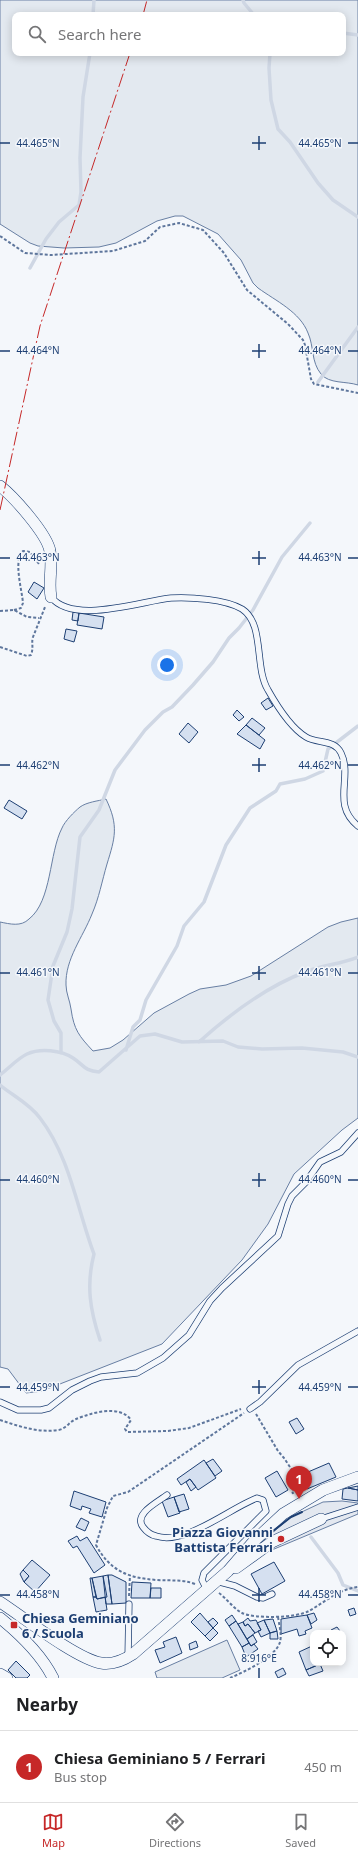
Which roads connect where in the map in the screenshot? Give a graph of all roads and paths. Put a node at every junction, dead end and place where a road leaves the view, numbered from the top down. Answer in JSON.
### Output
{"nodes":[{"id":1,"x":0,"y":236,"type":"edge"},
{"id":2,"x":358,"y":393,"type":"edge"},
{"id":3,"x":0,"y":486,"type":"edge"},
{"id":4,"x":50,"y":574,"type":"junction"},
{"id":5,"x":51,"y":597,"type":"junction"},
{"id":6,"x":0,"y":610,"type":"edge"},
{"id":7,"x":14,"y":610,"type":"junction"},
{"id":8,"x":39,"y":618,"type":"junction"},
{"id":9,"x":0,"y":647,"type":"edge"},
{"id":10,"x":358,"y":826,"type":"edge"},
{"id":11,"x":358,"y":1133,"type":"edge"},
{"id":12,"x":358,"y":1331,"type":"edge"},
{"id":13,"x":0,"y":1402,"type":"edge"},
{"id":14,"x":260,"y":1402,"type":"junction"},
{"id":15,"x":250,"y":1409,"type":"joint"},
{"id":16,"x":0,"y":1420,"type":"edge"},
{"id":17,"x":358,"y":1477,"type":"edge"},
{"id":18,"x":300,"y":1484,"type":"dead end"},
{"id":19,"x":167,"y":1495,"type":"dead end"},
{"id":20,"x":358,"y":1507,"type":"edge"},
{"id":21,"x":321,"y":1519,"type":"joint"},
{"id":22,"x":228,"y":1572,"type":"junction"},
{"id":23,"x":130,"y":1575,"type":"dead end"},
{"id":24,"x":212,"y":1587,"type":"junction"},
{"id":25,"x":358,"y":1587,"type":"edge"},
{"id":26,"x":272,"y":1594,"type":"dead end"},
{"id":27,"x":0,"y":1602,"type":"edge"},
{"id":28,"x":129,"y":1604,"type":"joint"},
{"id":29,"x":278,"y":1617,"type":"junction"},
{"id":30,"x":0,"y":1618,"type":"edge"},
{"id":31,"x":128,"y":1658,"type":"junction"},
{"id":32,"x":0,"y":1674,"type":"edge"},
{"id":33,"x":7,"y":1678,"type":"edge"},
{"id":34,"x":53,"y":1678,"type":"edge"},
{"id":35,"x":230,"y":1678,"type":"edge"}],
"edges":[{"from":1,"to":2,"type":"path"},
{"from":3,"to":4,"type":"street"},
{"from":4,"to":5,"type":"street"},
{"from":4,"to":7,"type":"path"},
{"from":5,"to":8,"type":"path"},
{"from":5,"to":10,"type":"lane"},
{"from":6,"to":7,"type":"path"},
{"from":7,"to":8,"type":"path"},
{"from":8,"to":9,"type":"path"},
{"from":11,"to":13,"type":"lane"},
{"from":12,"to":14,"type":"lane"},
{"from":14,"to":15,"type":"lane"},
{"from":14,"to":18,"type":"path"},
{"from":15,"to":16,"type":"path"},
{"from":17,"to":22,"type":"street"},
{"from":19,"to":24,"type":"lane"},
{"from":20,"to":21,"type":"lane"},
{"from":21,"to":22,"type":"street"},
{"from":22,"to":24,"type":"street"},
{"from":23,"to":28,"type":"path"},
{"from":24,"to":26,"type":"lane"},
{"from":24,"to":29,"type":"path"},
{"from":24,"to":31,"type":"street"},
{"from":25,"to":29,"type":"path"},
{"from":27,"to":31,"type":"street"},
{"from":28,"to":31,"type":"lane"},
{"from":29,"to":35,"type":"path"},
{"from":30,"to":34,"type":"street"},
{"from":32,"to":33,"type":"street"}]}
